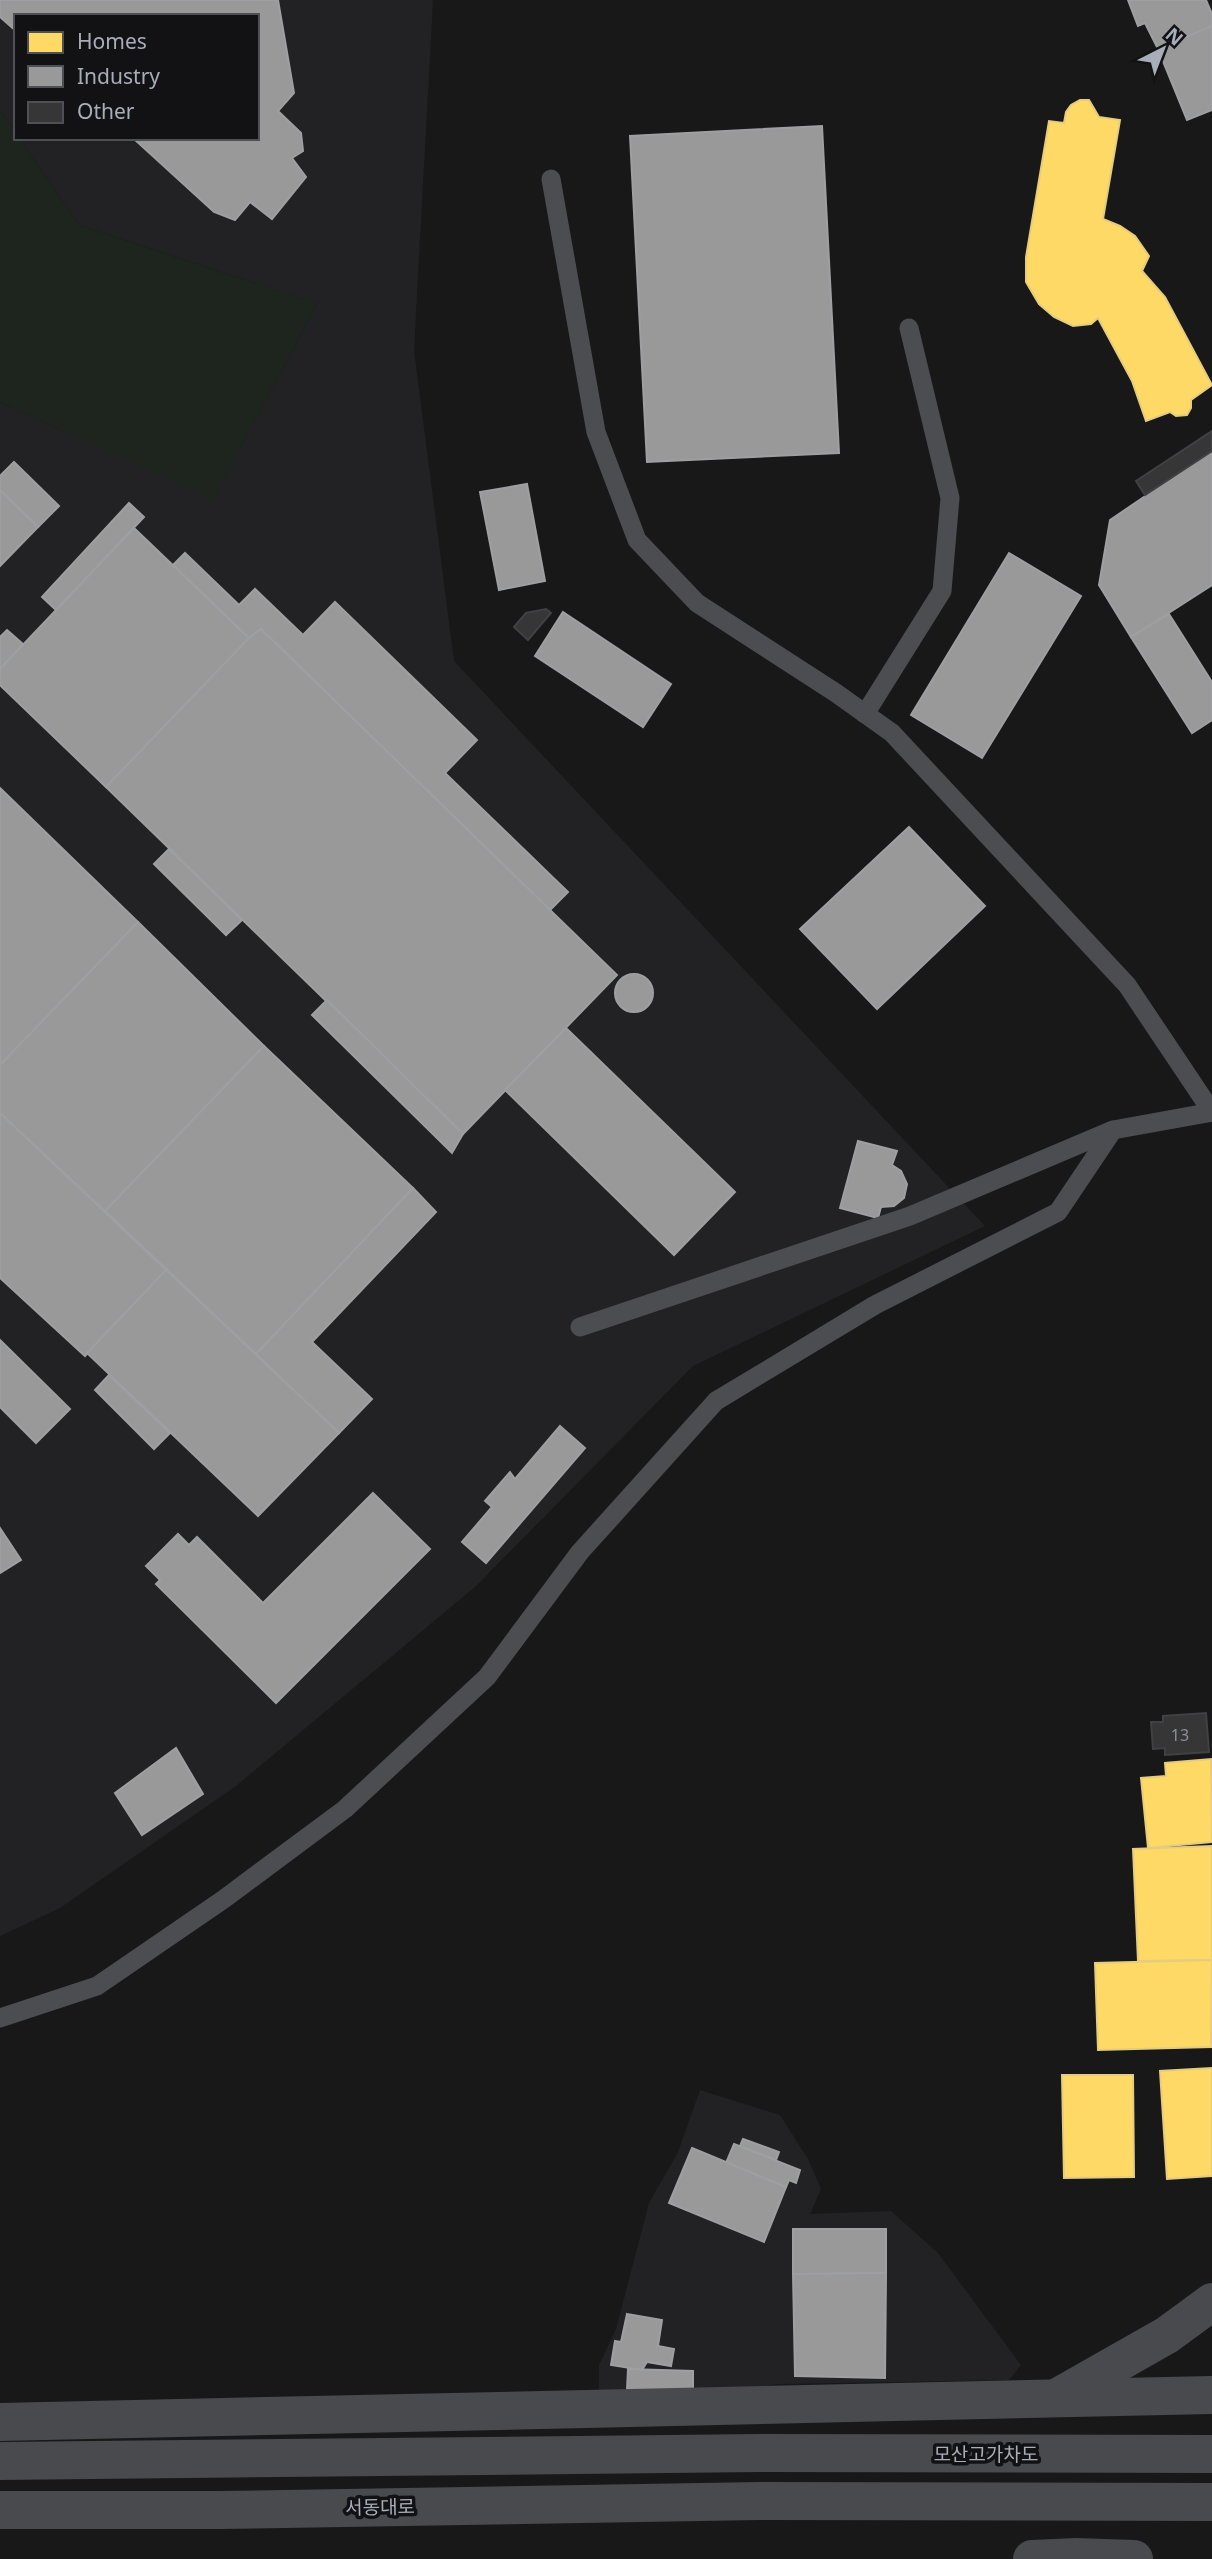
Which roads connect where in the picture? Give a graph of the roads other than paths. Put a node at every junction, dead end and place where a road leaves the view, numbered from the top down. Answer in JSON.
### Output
{"nodes":[{"id":1,"x":551,"y":179,"type":"dead end"},
{"id":2,"x":909,"y":328,"type":"dead end"},
{"id":3,"x":865,"y":714,"type":"junction"},
{"id":4,"x":1212,"y":1112,"type":"edge"},
{"id":5,"x":1113,"y":1130,"type":"junction"},
{"id":6,"x":580,"y":1326,"type":"dead end"},
{"id":7,"x":0,"y":2018,"type":"edge"},
{"id":8,"x":1212,"y":2302,"type":"edge"},
{"id":9,"x":1212,"y":2395,"type":"edge"},
{"id":10,"x":1052,"y":2401,"type":"junction"},
{"id":11,"x":0,"y":2423,"type":"edge"},
{"id":12,"x":1212,"y":2454,"type":"edge"},
{"id":13,"x":0,"y":2461,"type":"edge"},
{"id":14,"x":1212,"y":2502,"type":"edge"},
{"id":15,"x":0,"y":2510,"type":"edge"},
{"id":16,"x":1078,"y":2558,"type":"edge"},
{"id":17,"x":1032,"y":2559,"type":"edge"},
{"id":18,"x":1134,"y":2559,"type":"edge"}],
"edges":[{"from":1,"to":3,"type":"lane"},
{"from":2,"to":3,"type":"lane"},
{"from":3,"to":4,"type":"lane"},
{"from":4,"to":5,"type":"lane"},
{"from":5,"to":6,"type":"lane"},
{"from":5,"to":7,"type":"lane"},
{"from":8,"to":10,"type":"highway"},
{"from":9,"to":10,"type":"highway"},
{"from":10,"to":11,"type":"highway"},
{"from":12,"to":13,"type":"highway","name":"모산고가차도"},
{"from":14,"to":15,"type":"highway","name":"서동대로"},
{"from":16,"to":17,"type":"highway"},
{"from":16,"to":18,"type":"highway"}]}
